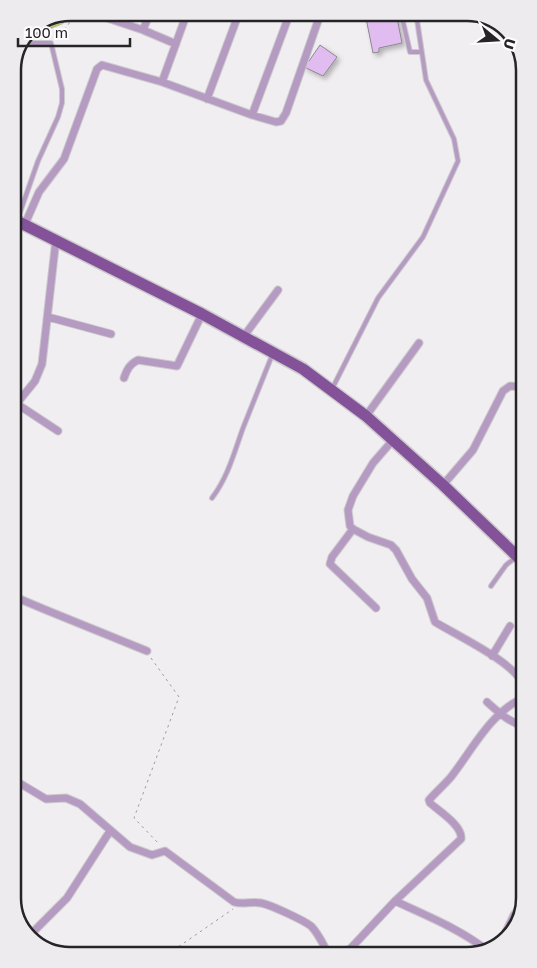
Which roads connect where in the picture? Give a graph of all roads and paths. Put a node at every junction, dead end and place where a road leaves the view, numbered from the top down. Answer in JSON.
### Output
{"nodes":[{"id":1,"x":70,"y":21,"type":"edge"},
{"id":2,"x":124,"y":21,"type":"edge"},
{"id":3,"x":146,"y":21,"type":"edge"},
{"id":4,"x":184,"y":21,"type":"edge"},
{"id":5,"x":236,"y":21,"type":"edge"},
{"id":6,"x":287,"y":21,"type":"edge"},
{"id":7,"x":318,"y":21,"type":"edge"},
{"id":8,"x":403,"y":21,"type":"edge"},
{"id":9,"x":417,"y":21,"type":"edge"},
{"id":10,"x":143,"y":30,"type":"junction"},
{"id":11,"x":30,"y":43,"type":"edge"},
{"id":12,"x":51,"y":43,"type":"junction"},
{"id":13,"x":176,"y":44,"type":"junction"},
{"id":14,"x":421,"y":52,"type":"junction"},
{"id":15,"x":162,"y":82,"type":"junction"},
{"id":16,"x":207,"y":99,"type":"junction"},
{"id":17,"x":252,"y":115,"type":"junction"},
{"id":18,"x":21,"y":215,"type":"edge"},
{"id":19,"x":21,"y":218,"type":"edge"},
{"id":20,"x":21,"y":222,"type":"edge"},
{"id":21,"x":56,"y":239,"type":"junction"},
{"id":22,"x":278,"y":290,"type":"dead end"},
{"id":23,"x":202,"y":314,"type":"junction"},
{"id":24,"x":48,"y":317,"type":"junction"},
{"id":25,"x":110,"y":334,"type":"dead end"},
{"id":26,"x":244,"y":336,"type":"junction"},
{"id":27,"x":419,"y":343,"type":"dead end"},
{"id":28,"x":274,"y":353,"type":"junction"},
{"id":29,"x":124,"y":378,"type":"dead end"},
{"id":30,"x":516,"y":386,"type":"edge"},
{"id":31,"x":332,"y":389,"type":"junction"},
{"id":32,"x":21,"y":399,"type":"edge"},
{"id":33,"x":21,"y":408,"type":"edge"},
{"id":34,"x":366,"y":416,"type":"junction"},
{"id":35,"x":58,"y":431,"type":"dead end"},
{"id":36,"x":393,"y":440,"type":"junction"},
{"id":37,"x":444,"y":484,"type":"junction"},
{"id":38,"x":212,"y":498,"type":"dead end"},
{"id":39,"x":353,"y":529,"type":"junction"},
{"id":40,"x":516,"y":551,"type":"edge"},
{"id":41,"x":516,"y":559,"type":"edge"},
{"id":42,"x":491,"y":586,"type":"dead end"},
{"id":43,"x":21,"y":599,"type":"edge"},
{"id":44,"x":376,"y":608,"type":"dead end"},
{"id":45,"x":510,"y":626,"type":"dead end"},
{"id":46,"x":147,"y":651,"type":"joint"},
{"id":47,"x":492,"y":656,"type":"junction"},
{"id":48,"x":516,"y":673,"type":"edge"},
{"id":49,"x":516,"y":701,"type":"edge"},
{"id":50,"x":487,"y":702,"type":"dead end"},
{"id":51,"x":501,"y":714,"type":"junction"},
{"id":52,"x":516,"y":723,"type":"edge"},
{"id":53,"x":21,"y":784,"type":"edge"},
{"id":54,"x":110,"y":831,"type":"junction"},
{"id":55,"x":165,"y":850,"type":"junction"},
{"id":56,"x":394,"y":902,"type":"junction"},
{"id":57,"x":240,"y":904,"type":"junction"},
{"id":58,"x":34,"y":930,"type":"edge"},
{"id":59,"x":480,"y":945,"type":"edge"},
{"id":60,"x":178,"y":947,"type":"edge"},
{"id":61,"x":324,"y":947,"type":"edge"},
{"id":62,"x":351,"y":947,"type":"edge"}],
"edges":[{"from":1,"to":12,"type":"path"},
{"from":2,"to":10,"type":"street"},
{"from":3,"to":10,"type":"street"},
{"from":4,"to":13,"type":"street"},
{"from":5,"to":16,"type":"street"},
{"from":6,"to":17,"type":"street"},
{"from":7,"to":17,"type":"street"},
{"from":8,"to":14,"type":"lane"},
{"from":9,"to":14,"type":"lane"},
{"from":10,"to":13,"type":"street"},
{"from":11,"to":12,"type":"lane"},
{"from":12,"to":18,"type":"lane"},
{"from":13,"to":15,"type":"street"},
{"from":14,"to":31,"type":"lane"},
{"from":15,"to":16,"type":"street"},
{"from":15,"to":19,"type":"street"},
{"from":16,"to":17,"type":"street"},
{"from":20,"to":21,"type":"main road"},
{"from":21,"to":23,"type":"main road"},
{"from":21,"to":24,"type":"street"},
{"from":22,"to":26,"type":"street"},
{"from":23,"to":26,"type":"main road"},
{"from":23,"to":29,"type":"street"},
{"from":24,"to":25,"type":"street"},
{"from":24,"to":32,"type":"street"},
{"from":26,"to":28,"type":"main road"},
{"from":27,"to":34,"type":"street"},
{"from":28,"to":31,"type":"main road"},
{"from":28,"to":38,"type":"lane"},
{"from":30,"to":37,"type":"street"},
{"from":31,"to":34,"type":"main road"},
{"from":33,"to":35,"type":"street"},
{"from":34,"to":36,"type":"main road"},
{"from":36,"to":37,"type":"main road"},
{"from":36,"to":39,"type":"street"},
{"from":37,"to":40,"type":"main road"},
{"from":39,"to":44,"type":"street"},
{"from":39,"to":47,"type":"street"},
{"from":41,"to":42,"type":"lane"},
{"from":43,"to":46,"type":"street"},
{"from":45,"to":47,"type":"street"},
{"from":46,"to":55,"type":"path"},
{"from":47,"to":48,"type":"street"},
{"from":49,"to":51,"type":"street"},
{"from":50,"to":51,"type":"street"},
{"from":51,"to":52,"type":"street"},
{"from":51,"to":56,"type":"street"},
{"from":53,"to":54,"type":"street"},
{"from":54,"to":55,"type":"street"},
{"from":54,"to":58,"type":"street"},
{"from":55,"to":57,"type":"street"},
{"from":56,"to":59,"type":"street"},
{"from":56,"to":62,"type":"street"},
{"from":57,"to":60,"type":"path"},
{"from":57,"to":61,"type":"street"}]}
